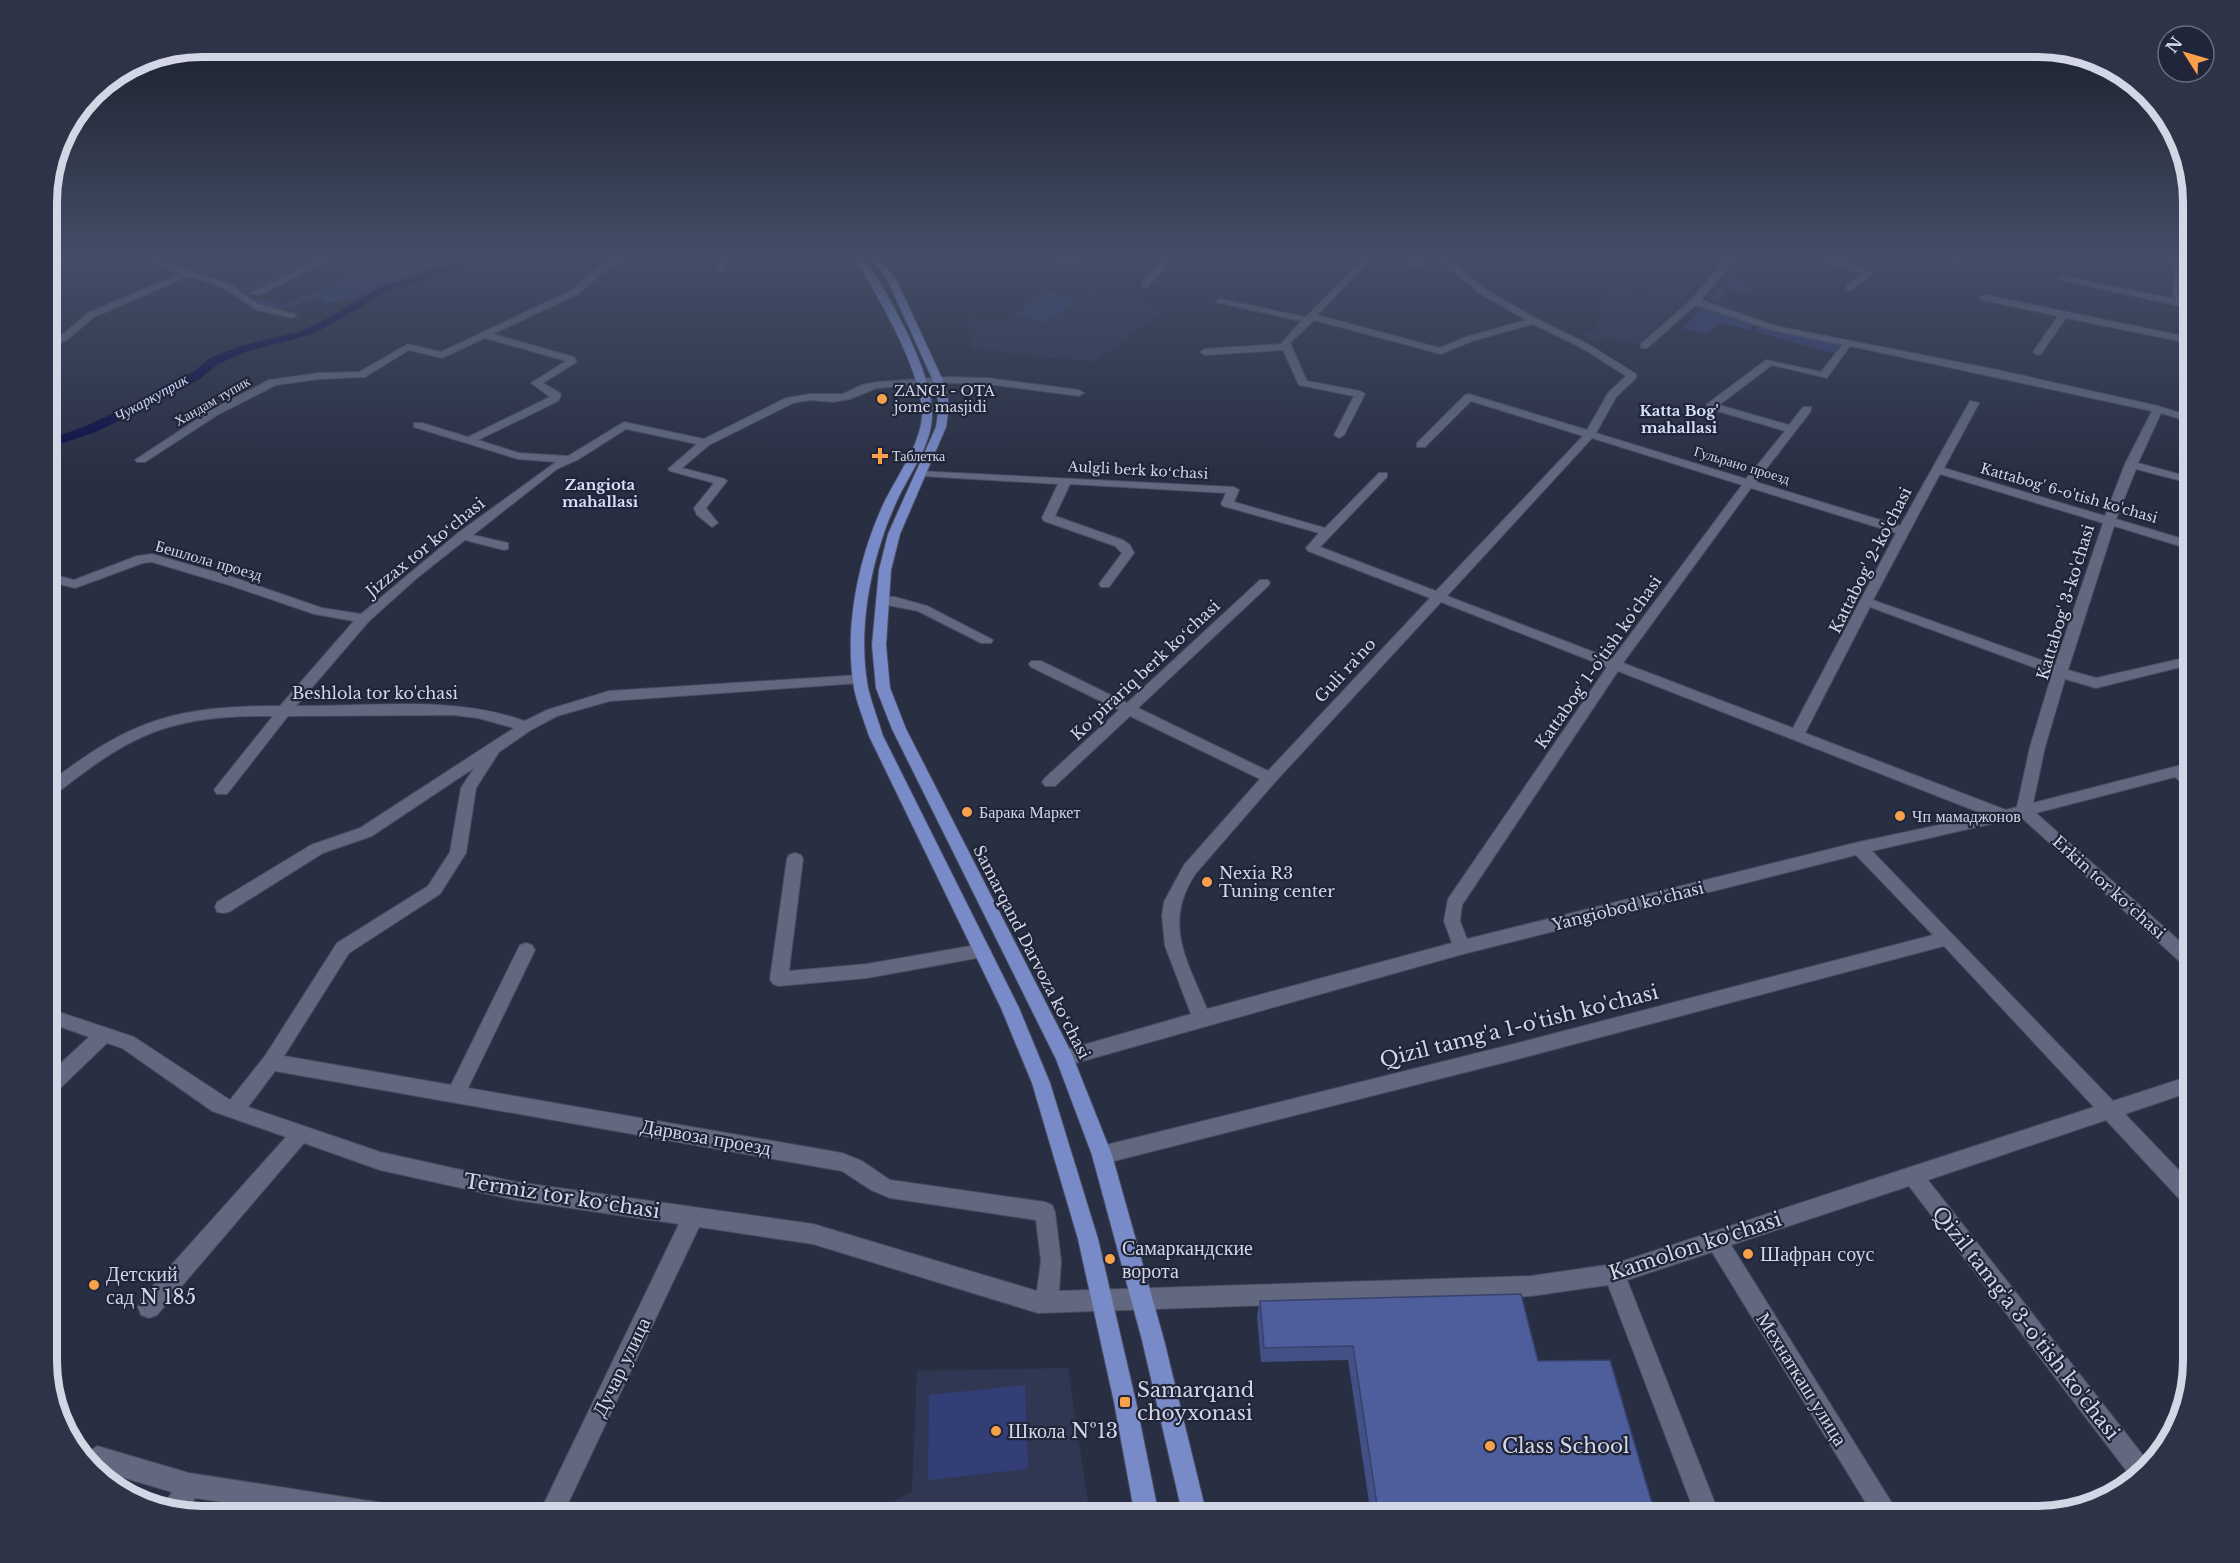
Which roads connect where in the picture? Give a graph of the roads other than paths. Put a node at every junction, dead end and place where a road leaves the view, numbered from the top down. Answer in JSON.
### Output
{"nodes":[{"id":1,"x":76,"y":328,"type":"edge"},
{"id":2,"x":500,"y":328,"type":"edge"},
{"id":3,"x":906,"y":328,"type":"edge"},
{"id":4,"x":1300,"y":328,"type":"edge"},
{"id":5,"x":1354,"y":328,"type":"edge"},
{"id":6,"x":1509,"y":328,"type":"edge"},
{"id":7,"x":1548,"y":328,"type":"edge"},
{"id":8,"x":1664,"y":328,"type":"edge"},
{"id":9,"x":1774,"y":328,"type":"edge"},
{"id":10,"x":2055,"y":328,"type":"edge"},
{"id":11,"x":2131,"y":328,"type":"edge"},
{"id":12,"x":485,"y":335,"type":"junction"},
{"id":13,"x":2183,"y":339,"type":"edge"},
{"id":14,"x":57,"y":341,"type":"edge"},
{"id":15,"x":1847,"y":344,"type":"junction"},
{"id":16,"x":1644,"y":345,"type":"dead end"},
{"id":17,"x":1286,"y":347,"type":"junction"},
{"id":18,"x":1205,"y":352,"type":"dead end"},
{"id":19,"x":2038,"y":352,"type":"dead end"},
{"id":20,"x":930,"y":381,"type":"junction"},
{"id":21,"x":1079,"y":393,"type":"dead end"},
{"id":22,"x":1974,"y":403,"type":"dead end"},
{"id":23,"x":1807,"y":409,"type":"dead end"},
{"id":24,"x":2157,"y":409,"type":"junction"},
{"id":25,"x":2183,"y":417,"type":"edge"},
{"id":26,"x":418,"y":425,"type":"dead end"},
{"id":27,"x":1791,"y":429,"type":"junction"},
{"id":28,"x":1590,"y":434,"type":"junction"},
{"id":29,"x":1339,"y":435,"type":"dead end"},
{"id":30,"x":470,"y":440,"type":"junction"},
{"id":31,"x":705,"y":443,"type":"junction"},
{"id":32,"x":1421,"y":445,"type":"dead end"},
{"id":33,"x":141,"y":460,"type":"dead end"},
{"id":34,"x":570,"y":460,"type":"junction"},
{"id":35,"x":2131,"y":464,"type":"junction"},
{"id":36,"x":1936,"y":469,"type":"junction"},
{"id":37,"x":922,"y":473,"type":"junction"},
{"id":38,"x":1383,"y":475,"type":"dead end"},
{"id":39,"x":2183,"y":478,"type":"edge"},
{"id":40,"x":1066,"y":480,"type":"junction"},
{"id":41,"x":1749,"y":483,"type":"junction"},
{"id":42,"x":2108,"y":520,"type":"junction"},
{"id":43,"x":712,"y":523,"type":"dead end"},
{"id":44,"x":1903,"y":531,"type":"junction"},
{"id":45,"x":1328,"y":532,"type":"junction"},
{"id":46,"x":462,"y":536,"type":"junction"},
{"id":47,"x":2183,"y":543,"type":"edge"},
{"id":48,"x":504,"y":546,"type":"dead end"},
{"id":49,"x":57,"y":580,"type":"edge"},
{"id":50,"x":1105,"y":584,"type":"dead end"},
{"id":51,"x":1264,"y":584,"type":"dead end"},
{"id":52,"x":1436,"y":598,"type":"junction"},
{"id":53,"x":882,"y":600,"type":"junction"},
{"id":54,"x":1868,"y":602,"type":"junction"},
{"id":55,"x":364,"y":618,"type":"junction"},
{"id":56,"x":986,"y":640,"type":"dead end"},
{"id":57,"x":2183,"y":662,"type":"edge"},
{"id":58,"x":1036,"y":664,"type":"dead end"},
{"id":59,"x":1616,"y":664,"type":"junction"},
{"id":60,"x":2060,"y":673,"type":"junction"},
{"id":61,"x":860,"y":679,"type":"junction"},
{"id":62,"x":1128,"y":710,"type":"junction"},
{"id":63,"x":284,"y":711,"type":"junction"},
{"id":64,"x":526,"y":726,"type":"junction"},
{"id":65,"x":1797,"y":734,"type":"junction"},
{"id":66,"x":494,"y":747,"type":"junction"},
{"id":67,"x":2183,"y":770,"type":"edge"},
{"id":68,"x":1270,"y":778,"type":"junction"},
{"id":69,"x":1050,"y":782,"type":"dead end"},
{"id":70,"x":57,"y":786,"type":"edge"},
{"id":71,"x":222,"y":790,"type":"dead end"},
{"id":72,"x":2024,"y":811,"type":"junction"},
{"id":73,"x":2006,"y":816,"type":"junction"},
{"id":74,"x":1859,"y":848,"type":"junction"},
{"id":75,"x":795,"y":859,"type":"dead end"},
{"id":76,"x":223,"y":908,"type":"dead end"},
{"id":77,"x":1947,"y":938,"type":"junction"},
{"id":78,"x":1463,"y":947,"type":"junction"},
{"id":79,"x":526,"y":950,"type":"dead end"},
{"id":80,"x":982,"y":951,"type":"junction"},
{"id":81,"x":2183,"y":954,"type":"edge"},
{"id":82,"x":57,"y":1018,"type":"edge"},
{"id":83,"x":1202,"y":1018,"type":"junction"},
{"id":84,"x":105,"y":1033,"type":"junction"},
{"id":85,"x":1065,"y":1058,"type":"junction"},
{"id":86,"x":271,"y":1062,"type":"junction"},
{"id":87,"x":57,"y":1079,"type":"edge"},
{"id":88,"x":2183,"y":1086,"type":"edge"},
{"id":89,"x":456,"y":1094,"type":"junction"},
{"id":90,"x":234,"y":1110,"type":"junction"},
{"id":91,"x":2111,"y":1111,"type":"junction"},
{"id":92,"x":302,"y":1132,"type":"junction"},
{"id":93,"x":1102,"y":1155,"type":"junction"},
{"id":94,"x":1912,"y":1175,"type":"junction"},
{"id":95,"x":2183,"y":1188,"type":"edge"},
{"id":96,"x":693,"y":1217,"type":"junction"},
{"id":97,"x":1717,"y":1241,"type":"junction"},
{"id":98,"x":1614,"y":1274,"type":"junction"},
{"id":99,"x":1141,"y":1298,"type":"junction"},
{"id":100,"x":1101,"y":1300,"type":"junction"},
{"id":101,"x":1047,"y":1302,"type":"junction"},
{"id":102,"x":149,"y":1307,"type":"dead end"},
{"id":103,"x":96,"y":1460,"type":"edge"},
{"id":104,"x":2138,"y":1466,"type":"edge"},
{"id":105,"x":189,"y":1485,"type":"junction"},
{"id":106,"x":178,"y":1504,"type":"edge"},
{"id":107,"x":324,"y":1506,"type":"edge"},
{"id":108,"x":555,"y":1506,"type":"edge"},
{"id":109,"x":1145,"y":1506,"type":"edge"},
{"id":110,"x":1193,"y":1506,"type":"edge"},
{"id":111,"x":1704,"y":1506,"type":"edge"},
{"id":112,"x":1881,"y":1506,"type":"edge"}],
"edges":[{"from":1,"to":14,"type":"street"},
{"from":2,"to":12,"type":"street","name":"Хандам тупик"},
{"from":3,"to":20,"type":"main road","name":"Samarqand Darvoza koʻchasi"},
{"from":4,"to":17,"type":"street"},
{"from":5,"to":6,"type":"street"},
{"from":7,"to":28,"type":"street","name":"Guli ra'no"},
{"from":8,"to":16,"type":"street"},
{"from":9,"to":15,"type":"street"},
{"from":10,"to":19,"type":"street"},
{"from":11,"to":13,"type":"street"},
{"from":12,"to":30,"type":"street"},
{"from":12,"to":33,"type":"street","name":"Хандам тупик"},
{"from":15,"to":24,"type":"street"},
{"from":15,"to":27,"type":"street"},
{"from":17,"to":18,"type":"street"},
{"from":17,"to":29,"type":"street"},
{"from":20,"to":21,"type":"street"},
{"from":20,"to":31,"type":"street"},
{"from":20,"to":37,"type":"main road","name":"Samarqand Darvoza koʻchasi"},
{"from":20,"to":61,"type":"main road","name":"Samarqand Darvoza koʻchasi"},
{"from":22,"to":36,"type":"street","name":"Kattabog' 2-ko'chasi"},
{"from":23,"to":27,"type":"street","name":"Kattabog' 1-o'tish ko'chasi"},
{"from":24,"to":25,"type":"street"},
{"from":24,"to":35,"type":"street","name":"Kattabog' 3-ko'chasi"},
{"from":26,"to":30,"type":"street"},
{"from":27,"to":41,"type":"street","name":"Kattabog' 1-o'tish ko'chasi"},
{"from":28,"to":32,"type":"street","name":"Гульрано проезд"},
{"from":28,"to":41,"type":"street","name":"Гульрано проезд"},
{"from":28,"to":52,"type":"street","name":"Guli ra'no"},
{"from":30,"to":34,"type":"street"},
{"from":31,"to":34,"type":"street","name":"Jizzax tor koʻchasi"},
{"from":31,"to":43,"type":"street"},
{"from":34,"to":46,"type":"street","name":"Jizzax tor koʻchasi"},
{"from":35,"to":39,"type":"street"},
{"from":35,"to":42,"type":"street","name":"Kattabog' 3-ko'chasi"},
{"from":36,"to":42,"type":"street","name":"Kattabog' 6-o'tish ko'chasi"},
{"from":36,"to":44,"type":"street","name":"Kattabog' 2-ko'chasi"},
{"from":37,"to":40,"type":"street","name":"Aulgli berk koʻchasi"},
{"from":37,"to":53,"type":"main road","name":"Samarqand Darvoza koʻchasi"},
{"from":38,"to":45,"type":"street"},
{"from":40,"to":45,"type":"street","name":"Aulgli berk koʻchasi"},
{"from":40,"to":50,"type":"street"},
{"from":41,"to":44,"type":"street","name":"Гульрано проезд"},
{"from":41,"to":59,"type":"street","name":"Kattabog' 1-o'tish ko'chasi"},
{"from":42,"to":47,"type":"street","name":"Kattabog' 6-o'tish ko'chasi"},
{"from":42,"to":60,"type":"street","name":"Kattabog' 3-ko'chasi"},
{"from":44,"to":54,"type":"street","name":"Kattabog' 2-ko'chasi"},
{"from":45,"to":52,"type":"street"},
{"from":46,"to":48,"type":"street"},
{"from":46,"to":55,"type":"street","name":"Jizzax tor koʻchasi"},
{"from":49,"to":55,"type":"street","name":"Бешлола проезд"},
{"from":51,"to":62,"type":"street","name":"Koʻpirariq berk koʻchasi"},
{"from":52,"to":59,"type":"street"},
{"from":52,"to":68,"type":"street","name":"Guli ra'no"},
{"from":53,"to":56,"type":"street"},
{"from":53,"to":85,"type":"main road","name":"Samarqand Darvoza koʻchasi"},
{"from":54,"to":60,"type":"street"},
{"from":54,"to":65,"type":"street","name":"Kattabog' 2-ko'chasi"},
{"from":55,"to":63,"type":"street","name":"Jizzax tor koʻchasi"},
{"from":57,"to":60,"type":"street"},
{"from":58,"to":62,"type":"street"},
{"from":59,"to":65,"type":"street"},
{"from":59,"to":78,"type":"street","name":"Kattabog' 1-o'tish ko'chasi"},
{"from":60,"to":72,"type":"street","name":"Kattabog' 3-ko'chasi"},
{"from":61,"to":64,"type":"street"},
{"from":61,"to":80,"type":"main road","name":"Samarqand Darvoza koʻchasi"},
{"from":62,"to":68,"type":"street"},
{"from":62,"to":69,"type":"street","name":"Koʻpirariq berk koʻchasi"},
{"from":63,"to":64,"type":"street","name":"Beshlola tor ko'chasi"},
{"from":63,"to":70,"type":"street","name":"Beshlola tor ko'chasi"},
{"from":63,"to":71,"type":"street","name":"Jizzax tor koʻchasi"},
{"from":64,"to":66,"type":"street"},
{"from":65,"to":73,"type":"street"},
{"from":66,"to":76,"type":"street"},
{"from":66,"to":86,"type":"street"},
{"from":67,"to":72,"type":"street","name":"Yangiobod ko'chasi"},
{"from":68,"to":83,"type":"street","name":"Guli ra'no"},
{"from":72,"to":73,"type":"street","name":"Yangiobod ko'chasi"},
{"from":72,"to":81,"type":"street","name":"Erkin tor koʻchasi"},
{"from":73,"to":74,"type":"street","name":"Yangiobod ko'chasi"},
{"from":74,"to":77,"type":"street"},
{"from":74,"to":78,"type":"street","name":"Yangiobod ko'chasi"},
{"from":75,"to":80,"type":"street"},
{"from":77,"to":91,"type":"street"},
{"from":77,"to":93,"type":"street","name":"Qizil tamg'a 1-o'tish ko'chasi"},
{"from":78,"to":83,"type":"street","name":"Yangiobod ko'chasi"},
{"from":79,"to":89,"type":"street"},
{"from":80,"to":100,"type":"main road","name":"Samarqand Darvoza koʻchasi"},
{"from":82,"to":84,"type":"street","name":"Termiz tor koʻchasi"},
{"from":83,"to":85,"type":"street","name":"Yangiobod ko'chasi"},
{"from":84,"to":87,"type":"street"},
{"from":84,"to":90,"type":"street","name":"Termiz tor koʻchasi"},
{"from":85,"to":93,"type":"main road","name":"Samarqand Darvoza koʻchasi"},
{"from":86,"to":89,"type":"street","name":"Дарвоза проезд"},
{"from":86,"to":90,"type":"street"},
{"from":88,"to":91,"type":"street","name":"Kamolon ko'chasi"},
{"from":89,"to":101,"type":"street","name":"Дарвоза проезд"},
{"from":90,"to":92,"type":"street","name":"Termiz tor koʻchasi"},
{"from":91,"to":94,"type":"street","name":"Kamolon ko'chasi"},
{"from":91,"to":95,"type":"street"},
{"from":92,"to":96,"type":"street","name":"Termiz tor koʻchasi"},
{"from":92,"to":102,"type":"street"},
{"from":93,"to":99,"type":"main road","name":"Samarqand Darvoza koʻchasi"},
{"from":94,"to":97,"type":"street","name":"Kamolon ko'chasi"},
{"from":94,"to":104,"type":"street","name":"Qizil tamg'a 3-o'tish ko'chasi"},
{"from":96,"to":101,"type":"street","name":"Termiz tor koʻchasi"},
{"from":96,"to":108,"type":"street","name":"Дучар улица"},
{"from":97,"to":98,"type":"street","name":"Kamolon ko'chasi"},
{"from":97,"to":112,"type":"street","name":"Мехнаткаш улица"},
{"from":98,"to":99,"type":"street","name":"Kamolon ko'chasi"},
{"from":98,"to":111,"type":"street"},
{"from":99,"to":100,"type":"street","name":"Kamolon ko'chasi"},
{"from":99,"to":110,"type":"main road","name":"Samarqand Darvoza koʻchasi"},
{"from":100,"to":101,"type":"street","name":"Termiz tor koʻchasi"},
{"from":100,"to":109,"type":"main road","name":"Samarqand Darvoza koʻchasi"},
{"from":103,"to":105,"type":"street"},
{"from":105,"to":106,"type":"street"},
{"from":105,"to":107,"type":"street"}]}
